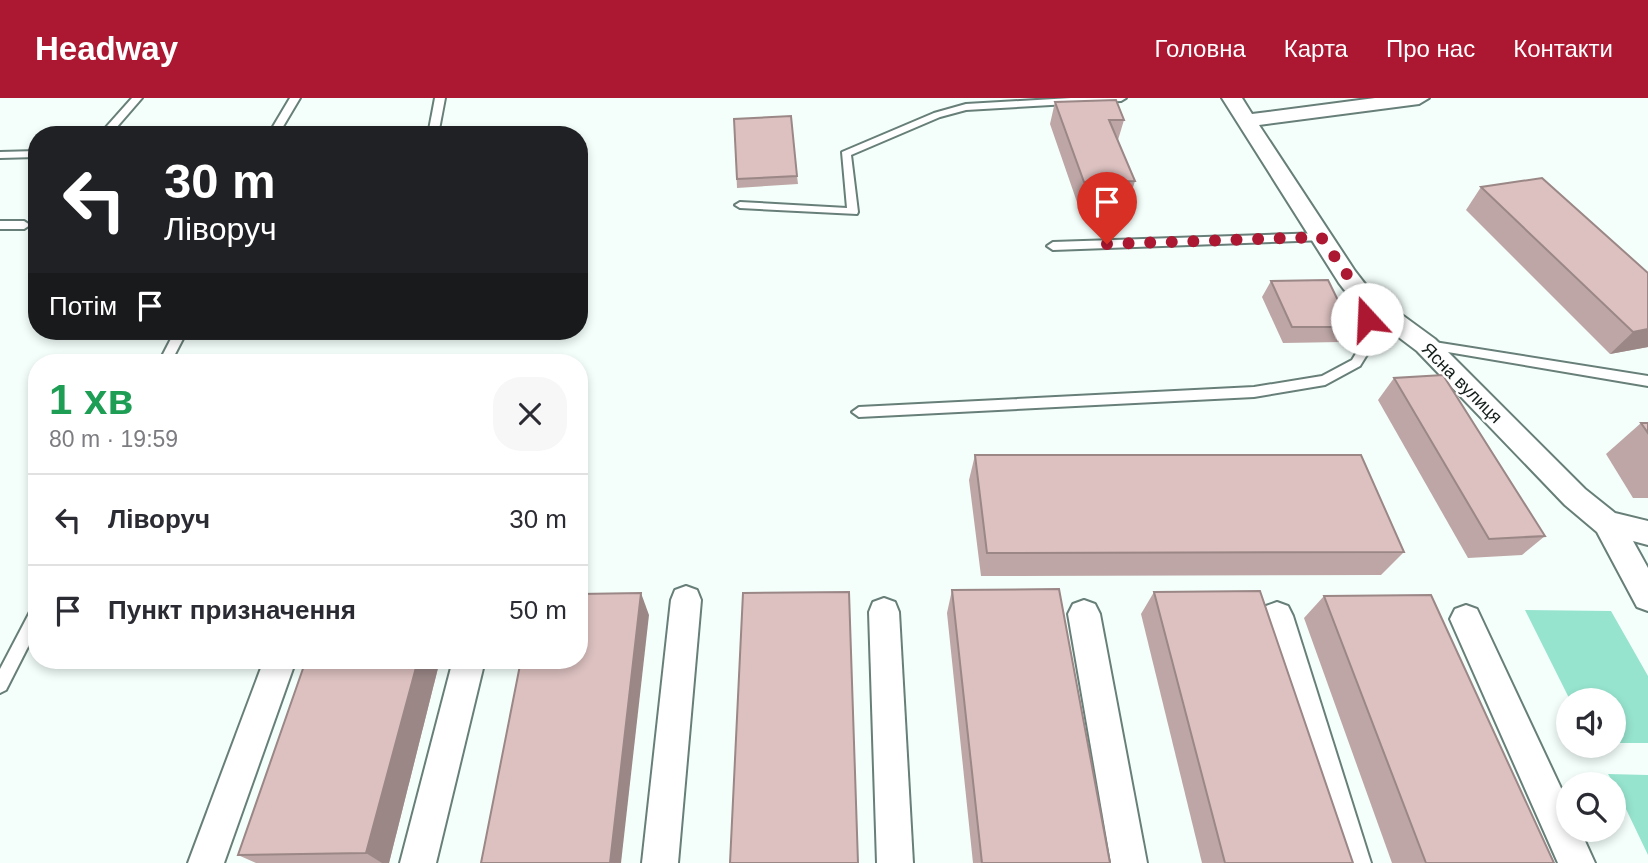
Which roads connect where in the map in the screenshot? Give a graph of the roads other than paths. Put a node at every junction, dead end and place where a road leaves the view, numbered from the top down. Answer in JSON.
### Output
{"nodes":[{"id":1,"x":137,"y":98,"type":"edge"},
{"id":2,"x":295,"y":98,"type":"edge"},
{"id":3,"x":440,"y":98,"type":"edge"},
{"id":4,"x":1121,"y":98,"type":"edge"},
{"id":5,"x":1232,"y":98,"type":"edge"},
{"id":6,"x":1419,"y":98,"type":"edge"},
{"id":7,"x":1246,"y":121,"type":"junction"},
{"id":8,"x":112,"y":126,"type":"edge"},
{"id":9,"x":278,"y":126,"type":"edge"},
{"id":10,"x":435,"y":126,"type":"edge"},
{"id":11,"x":0,"y":155,"type":"edge"},
{"id":12,"x":28,"y":155,"type":"edge"},
{"id":13,"x":740,"y":205,"type":"dead end"},
{"id":14,"x":0,"y":225,"type":"edge"},
{"id":15,"x":24,"y":225,"type":"dead end"},
{"id":16,"x":1321,"y":237,"type":"junction"},
{"id":17,"x":1053,"y":246,"type":"dead end"},
{"id":18,"x":1364,"y":299,"type":"junction"},
{"id":19,"x":1426,"y":345,"type":"junction"},
{"id":20,"x":1648,"y":381,"type":"edge"},
{"id":21,"x":859,"y":412,"type":"dead end"},
{"id":22,"x":1607,"y":523,"type":"junction"},
{"id":23,"x":1648,"y":533,"type":"edge"},
{"id":24,"x":1648,"y":597,"type":"edge"},
{"id":25,"x":686,"y":600,"type":"dead end"},
{"id":26,"x":884,"y":612,"type":"dead end"},
{"id":27,"x":1084,"y":614,"type":"dead end"},
{"id":28,"x":1277,"y":616,"type":"dead end"},
{"id":29,"x":1466,"y":619,"type":"dead end"},
{"id":30,"x":28,"y":631,"type":"edge"},
{"id":31,"x":277,"y":669,"type":"edge"},
{"id":32,"x":467,"y":669,"type":"edge"},
{"id":33,"x":0,"y":685,"type":"edge"},
{"id":34,"x":206,"y":863,"type":"edge"},
{"id":35,"x":418,"y":863,"type":"edge"},
{"id":36,"x":660,"y":863,"type":"edge"},
{"id":37,"x":895,"y":863,"type":"edge"},
{"id":38,"x":1129,"y":863,"type":"edge"},
{"id":39,"x":1353,"y":863,"type":"edge"},
{"id":40,"x":1577,"y":863,"type":"edge"}],
"edges":[{"from":1,"to":8,"type":"lane"},
{"from":2,"to":9,"type":"lane"},
{"from":3,"to":10,"type":"lane"},
{"from":4,"to":13,"type":"lane"},
{"from":5,"to":7,"type":"street","name":"Ясна вулиця"},
{"from":6,"to":7,"type":"street"},
{"from":7,"to":16,"type":"street","name":"Ясна вулиця"},
{"from":11,"to":12,"type":"lane"},
{"from":14,"to":15,"type":"lane"},
{"from":16,"to":17,"type":"lane"},
{"from":16,"to":18,"type":"street","name":"Ясна вулиця"},
{"from":18,"to":19,"type":"street","name":"Ясна вулиця"},
{"from":18,"to":21,"type":"lane"},
{"from":19,"to":20,"type":"lane"},
{"from":19,"to":22,"type":"street","name":"Ясна вулиця"},
{"from":22,"to":23,"type":"street","name":"Ясна вулиця"},
{"from":22,"to":24,"type":"street","name":"Ясна вулиця"},
{"from":25,"to":36,"type":"street"},
{"from":26,"to":37,"type":"street"},
{"from":27,"to":38,"type":"street"},
{"from":28,"to":39,"type":"street"},
{"from":29,"to":40,"type":"street"},
{"from":30,"to":33,"type":"lane"},
{"from":31,"to":34,"type":"street"},
{"from":32,"to":35,"type":"street"}]}
